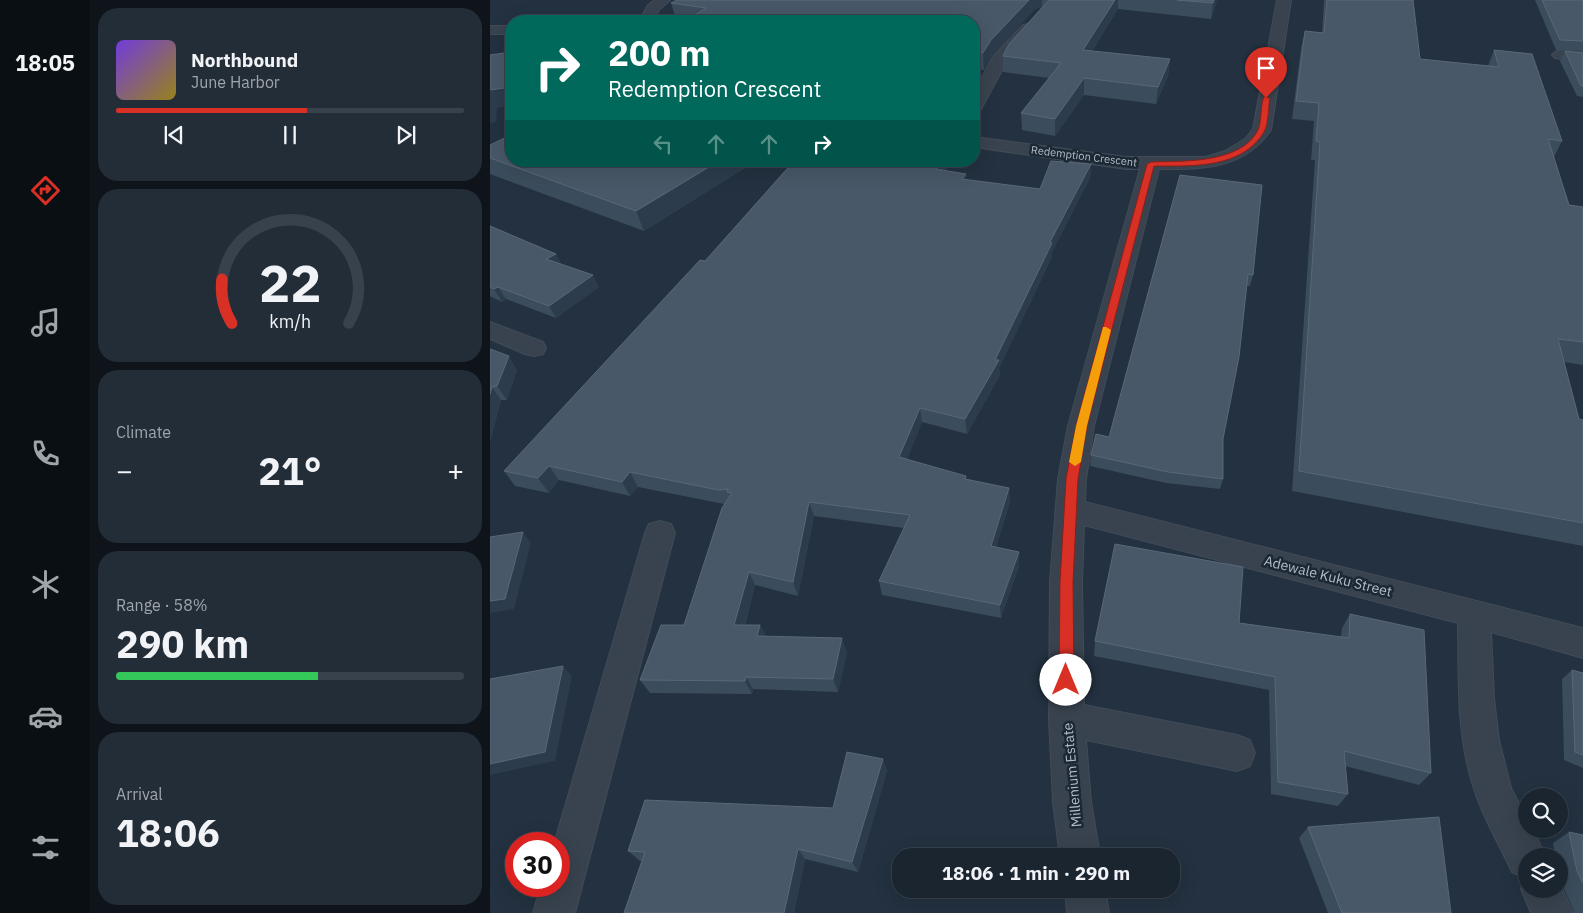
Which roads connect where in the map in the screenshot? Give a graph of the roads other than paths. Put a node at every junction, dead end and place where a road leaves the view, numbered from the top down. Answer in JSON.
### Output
{"nodes":[{"id":1,"x":663,"y":0,"type":"edge"},
{"id":2,"x":1284,"y":0,"type":"edge"},
{"id":3,"x":649,"y":15,"type":"edge"},
{"id":4,"x":1036,"y":19,"type":"edge"},
{"id":5,"x":490,"y":30,"type":"edge"},
{"id":6,"x":505,"y":30,"type":"edge"},
{"id":7,"x":1560,"y":55,"type":"edge"},
{"id":8,"x":1583,"y":57,"type":"edge"},
{"id":9,"x":980,"y":91,"type":"edge"},
{"id":10,"x":980,"y":143,"type":"edge"},
{"id":11,"x":1151,"y":164,"type":"junction"},
{"id":12,"x":490,"y":330,"type":"edge"},
{"id":13,"x":534,"y":348,"type":"dead end"},
{"id":14,"x":1072,"y":510,"type":"junction"},
{"id":15,"x":660,"y":532,"type":"dead end"},
{"id":16,"x":1474,"y":613,"type":"junction"},
{"id":17,"x":1583,"y":643,"type":"edge"},
{"id":18,"x":1067,"y":719,"type":"junction"},
{"id":19,"x":1237,"y":752,"type":"dead end"},
{"id":20,"x":1079,"y":848,"type":"edge"},
{"id":21,"x":1521,"y":848,"type":"edge"},
{"id":22,"x":1086,"y":898,"type":"edge"},
{"id":23,"x":1544,"y":898,"type":"edge"},
{"id":24,"x":554,"y":913,"type":"edge"},
{"id":25,"x":1088,"y":913,"type":"edge"},
{"id":26,"x":1552,"y":913,"type":"edge"}],
"edges":[{"from":1,"to":3,"type":"street"},
{"from":2,"to":11,"type":"street","name":"Redemption Crescent"},
{"from":4,"to":9,"type":"street"},
{"from":5,"to":6,"type":"street"},
{"from":7,"to":8,"type":"street"},
{"from":10,"to":11,"type":"street","name":"Redemption Crescent"},
{"from":11,"to":14,"type":"street","name":"Millenium Estate"},
{"from":12,"to":13,"type":"street"},
{"from":14,"to":16,"type":"street","name":"Adewale Kuku Street"},
{"from":14,"to":18,"type":"street","name":"Millenium Estate"},
{"from":15,"to":24,"type":"street"},
{"from":16,"to":17,"type":"street","name":"Adewale Kuku Street"},
{"from":16,"to":21,"type":"street"},
{"from":18,"to":19,"type":"street"},
{"from":18,"to":20,"type":"street","name":"Millenium Estate"},
{"from":22,"to":25,"type":"street"},
{"from":23,"to":26,"type":"street"}]}
